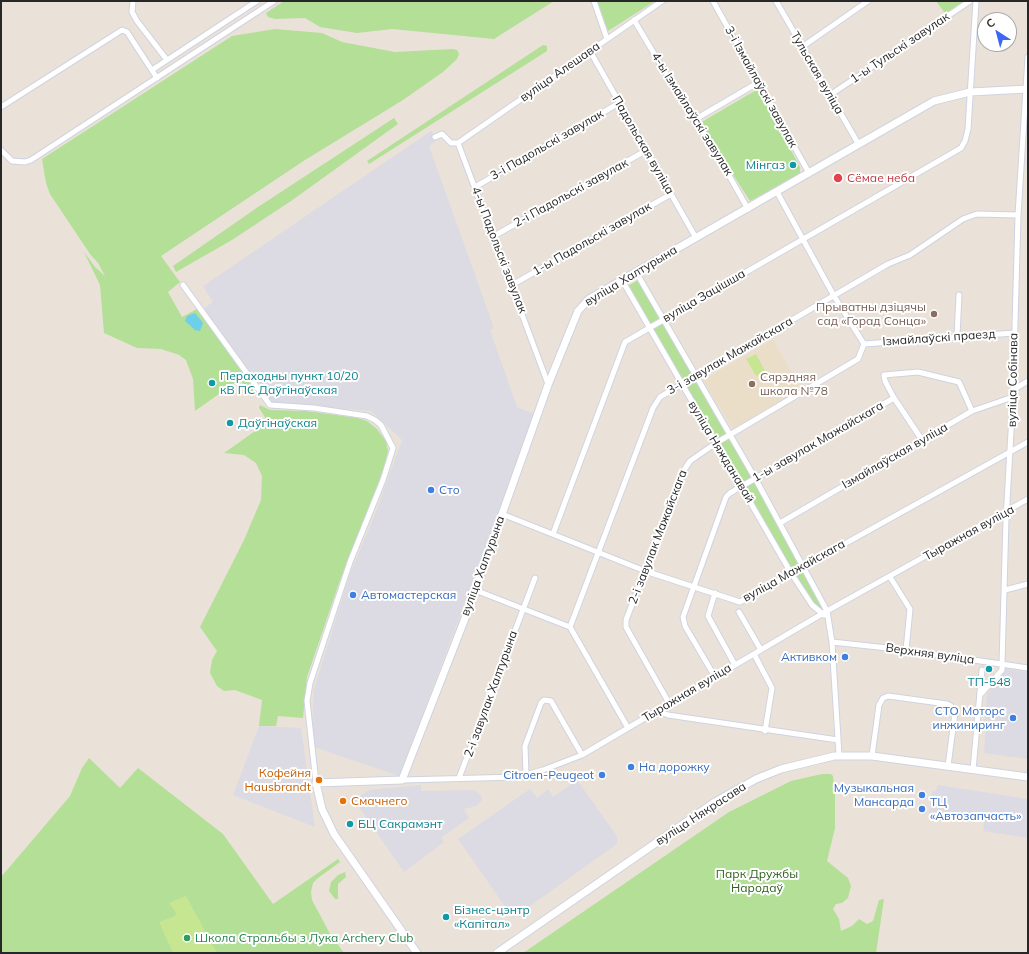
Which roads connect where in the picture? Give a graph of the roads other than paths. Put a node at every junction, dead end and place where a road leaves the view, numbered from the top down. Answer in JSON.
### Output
{"nodes":[{"id":1,"x":133,"y":1,"type":"edge"},
{"id":2,"x":257,"y":1,"type":"edge"},
{"id":3,"x":274,"y":1,"type":"edge"},
{"id":4,"x":594,"y":1,"type":"edge"},
{"id":5,"x":662,"y":1,"type":"edge"},
{"id":6,"x":713,"y":1,"type":"edge"},
{"id":7,"x":776,"y":1,"type":"edge"},
{"id":8,"x":868,"y":1,"type":"edge"},
{"id":9,"x":970,"y":1,"type":"edge"},
{"id":10,"x":976,"y":1,"type":"edge"},
{"id":11,"x":634,"y":20,"type":"junction"},
{"id":12,"x":607,"y":38,"type":"junction"},
{"id":13,"x":802,"y":47,"type":"junction"},
{"id":14,"x":590,"y":51,"type":"junction"},
{"id":15,"x":1028,"y":57,"type":"edge"},
{"id":16,"x":167,"y":60,"type":"junction"},
{"id":17,"x":152,"y":70,"type":"junction"},
{"id":18,"x":157,"y":78,"type":"junction"},
{"id":19,"x":759,"y":82,"type":"junction"},
{"id":20,"x":1027,"y":89,"type":"edge"},
{"id":21,"x":970,"y":92,"type":"junction"},
{"id":22,"x":830,"y":95,"type":"junction"},
{"id":23,"x":619,"y":103,"type":"junction"},
{"id":24,"x":1,"y":107,"type":"edge"},
{"id":25,"x":694,"y":120,"type":"junction"},
{"id":26,"x":435,"y":137,"type":"dead end"},
{"id":27,"x":458,"y":143,"type":"junction"},
{"id":28,"x":858,"y":145,"type":"junction"},
{"id":29,"x":1,"y":150,"type":"edge"},
{"id":30,"x":647,"y":150,"type":"junction"},
{"id":31,"x":809,"y":173,"type":"junction"},
{"id":32,"x":475,"y":187,"type":"junction"},
{"id":33,"x":777,"y":192,"type":"junction"},
{"id":34,"x":671,"y":194,"type":"junction"},
{"id":35,"x":748,"y":208,"type":"junction"},
{"id":36,"x":1018,"y":215,"type":"junction"},
{"id":37,"x":494,"y":236,"type":"junction"},
{"id":38,"x":696,"y":238,"type":"junction"},
{"id":39,"x":804,"y":240,"type":"junction"},
{"id":40,"x":636,"y":272,"type":"junction"},
{"id":41,"x":622,"y":280,"type":"junction"},
{"id":42,"x":512,"y":284,"type":"junction"},
{"id":43,"x":183,"y":285,"type":"dead end"},
{"id":44,"x":959,"y":295,"type":"dead end"},
{"id":45,"x":834,"y":296,"type":"junction"},
{"id":46,"x":663,"y":319,"type":"junction"},
{"id":47,"x":649,"y":328,"type":"junction"},
{"id":48,"x":1014,"y":333,"type":"junction"},
{"id":49,"x":957,"y":336,"type":"junction"},
{"id":50,"x":864,"y":344,"type":"junction"},
{"id":51,"x":695,"y":376,"type":"junction"},
{"id":52,"x":1028,"y":380,"type":"edge"},
{"id":53,"x":548,"y":384,"type":"junction"},
{"id":54,"x":681,"y":384,"type":"junction"},
{"id":55,"x":1013,"y":390,"type":"junction"},
{"id":56,"x":1013,"y":397,"type":"junction"},
{"id":57,"x":894,"y":398,"type":"junction"},
{"id":58,"x":972,"y":411,"type":"junction"},
{"id":59,"x":730,"y":434,"type":"junction"},
{"id":60,"x":922,"y":440,"type":"junction"},
{"id":61,"x":1028,"y":442,"type":"edge"},
{"id":62,"x":716,"y":443,"type":"junction"},
{"id":63,"x":1010,"y":452,"type":"junction"},
{"id":64,"x":755,"y":478,"type":"junction"},
{"id":65,"x":742,"y":486,"type":"junction"},
{"id":66,"x":1028,"y":499,"type":"edge"},
{"id":67,"x":1007,"y":512,"type":"junction"},
{"id":68,"x":502,"y":514,"type":"junction"},
{"id":69,"x":780,"y":523,"type":"junction"},
{"id":70,"x":553,"y":534,"type":"junction"},
{"id":71,"x":599,"y":552,"type":"junction"},
{"id":72,"x":803,"y":566,"type":"junction"},
{"id":73,"x":645,"y":571,"type":"junction"},
{"id":74,"x":791,"y":573,"type":"junction"},
{"id":75,"x":890,"y":577,"type":"junction"},
{"id":76,"x":535,"y":578,"type":"dead end"},
{"id":77,"x":1028,"y":584,"type":"edge"},
{"id":78,"x":693,"y":586,"type":"junction"},
{"id":79,"x":475,"y":590,"type":"junction"},
{"id":80,"x":1005,"y":590,"type":"junction"},
{"id":81,"x":715,"y":593,"type":"junction"},
{"id":82,"x":522,"y":609,"type":"junction"},
{"id":83,"x":739,"y":612,"type":"dead end"},
{"id":84,"x":824,"y":613,"type":"junction"},
{"id":85,"x":570,"y":627,"type":"junction"},
{"id":86,"x":832,"y":642,"type":"junction"},
{"id":87,"x":760,"y":650,"type":"junction"},
{"id":88,"x":906,"y":650,"type":"junction"},
{"id":89,"x":754,"y":654,"type":"junction"},
{"id":90,"x":1002,"y":664,"type":"junction"},
{"id":91,"x":735,"y":665,"type":"junction"},
{"id":92,"x":1028,"y":668,"type":"edge"},
{"id":93,"x":982,"y":670,"type":"dead end"},
{"id":94,"x":715,"y":677,"type":"junction"},
{"id":95,"x":980,"y":695,"type":"junction"},
{"id":96,"x":669,"y":704,"type":"junction"},
{"id":97,"x":657,"y":711,"type":"junction"},
{"id":98,"x":628,"y":728,"type":"junction"},
{"id":99,"x":765,"y":730,"type":"junction"},
{"id":100,"x":838,"y":740,"type":"junction"},
{"id":101,"x":582,"y":755,"type":"junction"},
{"id":102,"x":839,"y":755,"type":"junction"},
{"id":103,"x":872,"y":756,"type":"junction"},
{"id":104,"x":948,"y":766,"type":"junction"},
{"id":105,"x":973,"y":770,"type":"junction"},
{"id":106,"x":526,"y":775,"type":"junction"},
{"id":107,"x":1028,"y":777,"type":"edge"},
{"id":108,"x":459,"y":778,"type":"junction"},
{"id":109,"x":402,"y":780,"type":"junction"},
{"id":110,"x":316,"y":783,"type":"junction"},
{"id":111,"x":418,"y":953,"type":"edge"},
{"id":112,"x":497,"y":953,"type":"edge"}],
"edges":[{"from":1,"to":16,"type":"street"},
{"from":2,"to":16,"type":"street"},
{"from":3,"to":18,"type":"street"},
{"from":4,"to":12,"type":"street"},
{"from":5,"to":11,"type":"street","name":"вуліца Алешава"},
{"from":6,"to":19,"type":"street","name":"3-і Ізмайлаўскі завулак"},
{"from":7,"to":13,"type":"street","name":"Тульская вуліца"},
{"from":8,"to":13,"type":"street"},
{"from":9,"to":22,"type":"street","name":"1-ы Тульскі завулак"},
{"from":10,"to":21,"type":"street"},
{"from":11,"to":12,"type":"street","name":"вуліца Алешава"},
{"from":11,"to":25,"type":"street","name":"4-ы Ізмайлаўскі завулак"},
{"from":12,"to":14,"type":"street","name":"вуліца Алешава"},
{"from":13,"to":22,"type":"street","name":"Тульская вуліца"},
{"from":14,"to":23,"type":"street","name":"Падольская вуліца"},
{"from":14,"to":27,"type":"street","name":"вуліца Алешава"},
{"from":15,"to":20,"type":"street","name":"вуліца Собінава"},
{"from":16,"to":17,"type":"street"},
{"from":17,"to":18,"type":"street"},
{"from":17,"to":24,"type":"street"},
{"from":18,"to":29,"type":"street"},
{"from":19,"to":25,"type":"street"},
{"from":19,"to":31,"type":"street","name":"3-і Ізмайлаўскі завулак"},
{"from":20,"to":21,"type":"street","name":"вуліца Халтурына"},
{"from":20,"to":36,"type":"street","name":"вуліца Собінава"},
{"from":21,"to":28,"type":"street","name":"вуліца Халтурына"},
{"from":21,"to":39,"type":"street","name":"вуліца Зацішша"},
{"from":22,"to":28,"type":"street","name":"Тульская вуліца"},
{"from":23,"to":30,"type":"street","name":"Падольская вуліца"},
{"from":23,"to":32,"type":"street","name":"3-і Падольскі завулак"},
{"from":25,"to":35,"type":"street","name":"4-ы Ізмайлаўскі завулак"},
{"from":26,"to":27,"type":"street"},
{"from":27,"to":32,"type":"street","name":"4-ы Падольскі завулак"},
{"from":28,"to":31,"type":"street","name":"вуліца Халтурына"},
{"from":30,"to":34,"type":"street","name":"Падольская вуліца"},
{"from":30,"to":37,"type":"street","name":"2-і Падольскі завулак"},
{"from":31,"to":33,"type":"street","name":"вуліца Халтурына"},
{"from":32,"to":37,"type":"street","name":"4-ы Падольскі завулак"},
{"from":33,"to":35,"type":"street","name":"вуліца Халтурына"},
{"from":33,"to":39,"type":"street"},
{"from":34,"to":38,"type":"street","name":"Падольская вуліца"},
{"from":34,"to":42,"type":"street","name":"1-ы Падольскі завулак"},
{"from":35,"to":38,"type":"street","name":"вуліца Халтурына"},
{"from":36,"to":45,"type":"street","name":"3-і завулак Мажайскага"},
{"from":36,"to":48,"type":"street","name":"вуліца Собінава"},
{"from":37,"to":42,"type":"street","name":"4-ы Падольскі завулак"},
{"from":38,"to":40,"type":"street","name":"вуліца Халтурына"},
{"from":39,"to":45,"type":"street"},
{"from":39,"to":46,"type":"street","name":"вуліца Зацішша"},
{"from":40,"to":41,"type":"street","name":"вуліца Халтурына"},
{"from":40,"to":46,"type":"street","name":"вуліца Няжданавай"},
{"from":41,"to":47,"type":"street","name":"вуліца Няжданавай"},
{"from":41,"to":53,"type":"street","name":"вуліца Халтурына"},
{"from":42,"to":53,"type":"street","name":"4-ы Падольскі завулак"},
{"from":43,"to":110,"type":"street"},
{"from":44,"to":49,"type":"street"},
{"from":45,"to":50,"type":"street"},
{"from":45,"to":51,"type":"street","name":"3-і завулак Мажайскага"},
{"from":46,"to":47,"type":"street","name":"вуліца Зацішша"},
{"from":46,"to":51,"type":"street","name":"вуліца Няжданавай"},
{"from":47,"to":54,"type":"street","name":"вуліца Няжданавай"},
{"from":47,"to":70,"type":"street","name":"вуліца Зацішша"},
{"from":48,"to":49,"type":"street","name":"Ізмайлаўскі праезд"},
{"from":48,"to":55,"type":"street","name":"вуліца Собінава"},
{"from":49,"to":50,"type":"street","name":"Ізмайлаўскі праезд"},
{"from":50,"to":59,"type":"street","name":"2-і завулак Мажайскага"},
{"from":51,"to":54,"type":"street","name":"3-і завулак Мажайскага"},
{"from":51,"to":59,"type":"street","name":"вуліца Няжданавай"},
{"from":52,"to":55,"type":"street"},
{"from":53,"to":68,"type":"street","name":"вуліца Халтурына"},
{"from":54,"to":62,"type":"street","name":"вуліца Няжданавай"},
{"from":54,"to":71,"type":"street","name":"3-і завулак Мажайскага"},
{"from":55,"to":56,"type":"street","name":"вуліца Собінава"},
{"from":56,"to":58,"type":"street","name":"Ізмайлаўская вуліца"},
{"from":56,"to":63,"type":"street","name":"вуліца Собінава"},
{"from":57,"to":58,"type":"street"},
{"from":57,"to":60,"type":"street"},
{"from":57,"to":64,"type":"street","name":"1-ы завулак Мажайскага"},
{"from":58,"to":60,"type":"street","name":"Ізмайлаўская вуліца"},
{"from":59,"to":62,"type":"street","name":"2-і завулак Мажайскага"},
{"from":59,"to":64,"type":"street","name":"вуліца Няжданавай"},
{"from":60,"to":69,"type":"street","name":"Ізмайлаўская вуліца"},
{"from":61,"to":63,"type":"street","name":"вуліца Мажайскага"},
{"from":62,"to":65,"type":"street","name":"вуліца Няжданавай"},
{"from":62,"to":73,"type":"street","name":"2-і завулак Мажайскага"},
{"from":63,"to":67,"type":"street","name":"вуліца Собінава"},
{"from":63,"to":72,"type":"street","name":"вуліца Мажайскага"},
{"from":64,"to":65,"type":"street","name":"1-ы завулак Мажайскага"},
{"from":64,"to":69,"type":"street","name":"вуліца Няжданавай"},
{"from":65,"to":74,"type":"street","name":"вуліца Няжданавай"},
{"from":65,"to":78,"type":"street","name":"1-ы завулак Мажайскага"},
{"from":66,"to":67,"type":"street","name":"Тыражная вуліца"},
{"from":67,"to":75,"type":"street","name":"Тыражная вуліца"},
{"from":67,"to":80,"type":"street","name":"вуліца Собінава"},
{"from":68,"to":70,"type":"street","name":"вуліца Мажайскага"},
{"from":68,"to":79,"type":"street","name":"вуліца Халтурына"},
{"from":69,"to":72,"type":"street","name":"вуліца Няжданавай"},
{"from":70,"to":71,"type":"street","name":"вуліца Мажайскага"},
{"from":71,"to":73,"type":"street","name":"вуліца Мажайскага"},
{"from":71,"to":85,"type":"street","name":"3-і завулак Мажайскага"},
{"from":72,"to":74,"type":"street","name":"вуліца Мажайскага"},
{"from":72,"to":84,"type":"street","name":"вуліца Няжданавай"},
{"from":73,"to":78,"type":"street","name":"вуліца Мажайскага"},
{"from":73,"to":96,"type":"street","name":"2-і завулак Мажайскага"},
{"from":74,"to":81,"type":"street","name":"вуліца Мажайскага"},
{"from":74,"to":84,"type":"street","name":"вуліца Няжданавай"},
{"from":75,"to":84,"type":"street","name":"Тыражная вуліца"},
{"from":75,"to":88,"type":"street"},
{"from":76,"to":82,"type":"street","name":"2-і завулак Халтурына"},
{"from":77,"to":80,"type":"street"},
{"from":78,"to":81,"type":"street","name":"вуліца Мажайскага"},
{"from":78,"to":94,"type":"street","name":"1-ы завулак Мажайскага"},
{"from":79,"to":82,"type":"street"},
{"from":79,"to":109,"type":"street","name":"вуліца Халтурына"},
{"from":80,"to":90,"type":"street","name":"вуліца Собінава"},
{"from":81,"to":91,"type":"street"},
{"from":82,"to":85,"type":"street"},
{"from":82,"to":108,"type":"street","name":"2-і завулак Халтурына"},
{"from":83,"to":87,"type":"street"},
{"from":84,"to":86,"type":"street","name":"вуліца Няжданавай"},
{"from":84,"to":87,"type":"street","name":"Тыражная вуліца"},
{"from":85,"to":98,"type":"street"},
{"from":86,"to":88,"type":"street","name":"Верхняя вуліца"},
{"from":86,"to":100,"type":"street","name":"вуліца Няжданавай"},
{"from":87,"to":89,"type":"street","name":"Тыражная вуліца"},
{"from":88,"to":90,"type":"street","name":"Верхняя вуліца"},
{"from":89,"to":91,"type":"street","name":"Тыражная вуліца"},
{"from":89,"to":99,"type":"street"},
{"from":90,"to":92,"type":"street","name":"Верхняя вуліца"},
{"from":90,"to":95,"type":"street","name":"вуліца Собінава"},
{"from":91,"to":94,"type":"street","name":"Тыражная вуліца"},
{"from":93,"to":95,"type":"street"},
{"from":94,"to":96,"type":"street","name":"Тыражная вуліца"},
{"from":95,"to":105,"type":"street"},
{"from":96,"to":97,"type":"street","name":"Тыражная вуліца"},
{"from":97,"to":98,"type":"street","name":"Тыражная вуліца"},
{"from":97,"to":99,"type":"street"},
{"from":98,"to":101,"type":"street","name":"Тыражная вуліца"},
{"from":99,"to":100,"type":"street"},
{"from":100,"to":102,"type":"street","name":"вуліца Няжданавай"},
{"from":101,"to":106,"type":"street","name":"Тыражная вуліца"},
{"from":101,"to":106,"type":"street"},
{"from":102,"to":103,"type":"street","name":"вуліца Някрасава"},
{"from":102,"to":112,"type":"street","name":"вуліца Някрасава"},
{"from":103,"to":104,"type":"street","name":"вуліца Някрасава"},
{"from":103,"to":104,"type":"street"},
{"from":104,"to":105,"type":"street","name":"вуліца Някрасава"},
{"from":105,"to":107,"type":"street","name":"вуліца Някрасава"},
{"from":106,"to":108,"type":"street","name":"Тыражная вуліца"},
{"from":108,"to":109,"type":"street","name":"Тыражная вуліца"},
{"from":109,"to":110,"type":"street","name":"Тыражная вуліца"},
{"from":110,"to":111,"type":"street"}]}
